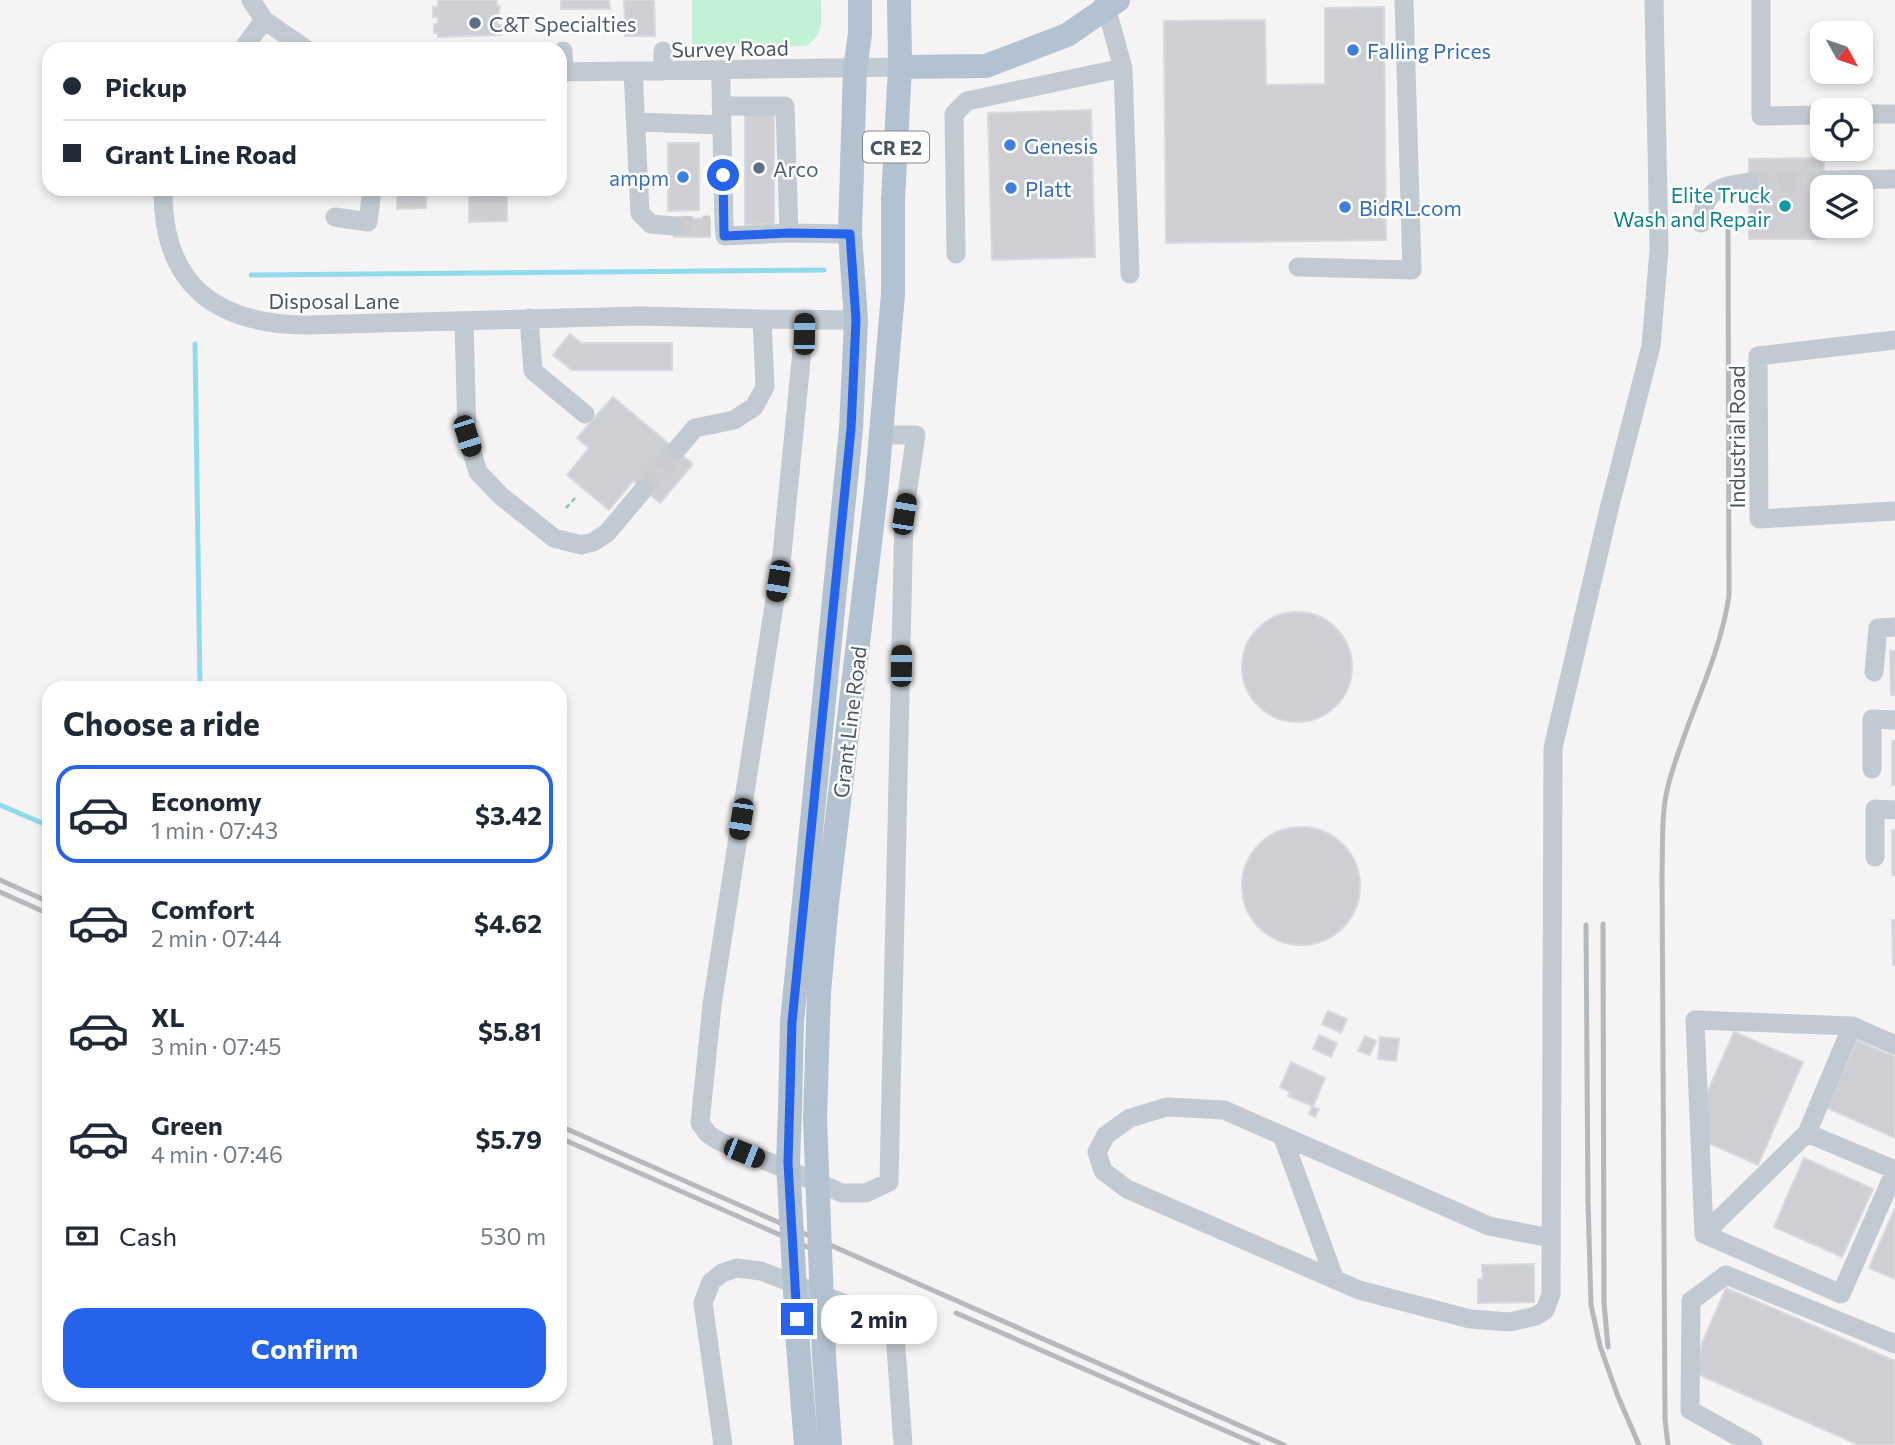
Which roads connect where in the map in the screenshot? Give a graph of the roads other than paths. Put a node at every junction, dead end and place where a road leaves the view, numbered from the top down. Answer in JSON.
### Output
{"nodes":[{"id":1,"x":251,"y":0,"type":"edge"},
{"id":2,"x":860,"y":0,"type":"edge"},
{"id":3,"x":899,"y":0,"type":"edge"},
{"id":4,"x":1404,"y":0,"type":"edge"},
{"id":5,"x":1654,"y":0,"type":"edge"},
{"id":6,"x":1761,"y":0,"type":"edge"},
{"id":7,"x":1109,"y":3,"type":"edge"},
{"id":8,"x":264,"y":20,"type":"junction"},
{"id":9,"x":248,"y":42,"type":"edge"},
{"id":10,"x":296,"y":42,"type":"edge"},
{"id":11,"x":663,"y":51,"type":"dead end"},
{"id":12,"x":900,"y":67,"type":"junction"},
{"id":13,"x":1123,"y":68,"type":"junction"},
{"id":14,"x":855,"y":69,"type":"junction"},
{"id":15,"x":633,"y":71,"type":"junction"},
{"id":16,"x":663,"y":71,"type":"junction"},
{"id":17,"x":721,"y":71,"type":"junction"},
{"id":18,"x":567,"y":72,"type":"edge"},
{"id":19,"x":1873,"y":114,"type":"edge"},
{"id":20,"x":1895,"y":114,"type":"edge"},
{"id":21,"x":1810,"y":115,"type":"edge"},
{"id":22,"x":722,"y":116,"type":"junction"},
{"id":23,"x":636,"y":122,"type":"junction"},
{"id":24,"x":1873,"y":179,"type":"edge"},
{"id":25,"x":1895,"y":179,"type":"edge"},
{"id":26,"x":1749,"y":182,"type":"tunnel mouth"},
{"id":27,"x":163,"y":196,"type":"edge"},
{"id":28,"x":371,"y":196,"type":"edge"},
{"id":29,"x":335,"y":218,"type":"dead end"},
{"id":30,"x":1701,"y":223,"type":"dead end"},
{"id":31,"x":674,"y":226,"type":"tunnel mouth"},
{"id":32,"x":789,"y":233,"type":"junction"},
{"id":33,"x":850,"y":234,"type":"junction"},
{"id":34,"x":956,"y":254,"type":"dead end"},
{"id":35,"x":1298,"y":267,"type":"dead end"},
{"id":36,"x":1130,"y":274,"type":"dead end"},
{"id":37,"x":529,"y":318,"type":"junction"},
{"id":38,"x":762,"y":319,"type":"junction"},
{"id":39,"x":805,"y":320,"type":"junction"},
{"id":40,"x":856,"y":320,"type":"junction"},
{"id":41,"x":464,"y":322,"type":"junction"},
{"id":42,"x":1895,"y":340,"type":"edge"},
{"id":43,"x":585,"y":414,"type":"dead end"},
{"id":44,"x":881,"y":435,"type":"junction"},
{"id":45,"x":677,"y":450,"type":"tunnel mouth"},
{"id":46,"x":643,"y":490,"type":"tunnel mouth"},
{"id":47,"x":1895,"y":511,"type":"edge"},
{"id":48,"x":1895,"y":626,"type":"edge"},
{"id":49,"x":1874,"y":672,"type":"dead end"},
{"id":50,"x":1895,"y":720,"type":"edge"},
{"id":51,"x":1872,"y":769,"type":"dead end"},
{"id":52,"x":1895,"y":810,"type":"edge"},
{"id":53,"x":1875,"y":857,"type":"dead end"},
{"id":54,"x":1853,"y":1026,"type":"junction"},
{"id":55,"x":1895,"y":1045,"type":"edge"},
{"id":56,"x":1807,"y":1133,"type":"junction"},
{"id":57,"x":1282,"y":1135,"type":"junction"},
{"id":58,"x":1895,"y":1171,"type":"edge"},
{"id":59,"x":1704,"y":1234,"type":"junction"},
{"id":60,"x":1550,"y":1238,"type":"junction"},
{"id":61,"x":1335,"y":1280,"type":"junction"},
{"id":62,"x":1895,"y":1345,"type":"edge"},
{"id":63,"x":723,"y":1445,"type":"edge"},
{"id":64,"x":807,"y":1445,"type":"edge"},
{"id":65,"x":830,"y":1445,"type":"edge"},
{"id":66,"x":903,"y":1445,"type":"edge"},
{"id":67,"x":1753,"y":1445,"type":"edge"}],
"edges":[{"from":1,"to":8,"type":"street"},
{"from":2,"to":14,"type":"main road","name":"Grant Line Road","number":"CR E2"},
{"from":3,"to":12,"type":"main road","name":"Grant Line Road","number":"CR E2"},
{"from":4,"to":35,"type":"street"},
{"from":5,"to":60,"type":"street"},
{"from":6,"to":21,"type":"street"},
{"from":7,"to":12,"type":"main road"},
{"from":7,"to":13,"type":"street"},
{"from":8,"to":9,"type":"street"},
{"from":8,"to":10,"type":"street"},
{"from":11,"to":16,"type":"street"},
{"from":12,"to":14,"type":"street","name":"Survey Road"},
{"from":12,"to":44,"type":"main road","name":"Grant Line Road","number":"CR E2"},
{"from":13,"to":34,"type":"street"},
{"from":13,"to":36,"type":"street"},
{"from":14,"to":17,"type":"street","name":"Survey Road"},
{"from":14,"to":33,"type":"main road","name":"Grant Line Road","number":"CR E2"},
{"from":15,"to":16,"type":"street","name":"Survey Road"},
{"from":15,"to":18,"type":"street","name":"Survey Road"},
{"from":15,"to":23,"type":"street"},
{"from":16,"to":17,"type":"street","name":"Survey Road"},
{"from":17,"to":22,"type":"street"},
{"from":19,"to":20,"type":"street"},
{"from":22,"to":23,"type":"street"},
{"from":22,"to":32,"type":"street"},
{"from":22,"to":32,"type":"street"},
{"from":23,"to":31,"type":"street"},
{"from":24,"to":25,"type":"street"},
{"from":26,"to":30,"type":"street"},
{"from":27,"to":41,"type":"street","name":"Disposal Lane"},
{"from":28,"to":29,"type":"street"},
{"from":32,"to":33,"type":"street"},
{"from":33,"to":40,"type":"main road","name":"Grant Line Road","number":"CR E2"},
{"from":37,"to":38,"type":"street","name":"Disposal Lane"},
{"from":37,"to":41,"type":"street","name":"Disposal Lane"},
{"from":37,"to":43,"type":"street"},
{"from":38,"to":39,"type":"street","name":"Disposal Lane"},
{"from":38,"to":45,"type":"street"},
{"from":39,"to":40,"type":"street","name":"Disposal Lane"},
{"from":39,"to":44,"type":"street"},
{"from":40,"to":64,"type":"main road","name":"Grant Line Road","number":"CR E2","bridge":true},
{"from":41,"to":46,"type":"street"},
{"from":42,"to":47,"type":"street","name":"Industrial Road"},
{"from":44,"to":65,"type":"main road","name":"Grant Line Road","number":"CR E2","bridge":true},
{"from":48,"to":49,"type":"street"},
{"from":50,"to":51,"type":"street"},
{"from":52,"to":53,"type":"street"},
{"from":54,"to":55,"type":"street"},
{"from":54,"to":56,"type":"street"},
{"from":54,"to":59,"type":"street"},
{"from":56,"to":58,"type":"street"},
{"from":56,"to":59,"type":"street"},
{"from":57,"to":60,"type":"street"},
{"from":57,"to":61,"type":"street"},
{"from":57,"to":61,"type":"street"},
{"from":58,"to":59,"type":"street"},
{"from":60,"to":61,"type":"street"},
{"from":62,"to":67,"type":"street"},
{"from":63,"to":66,"type":"street"}]}
